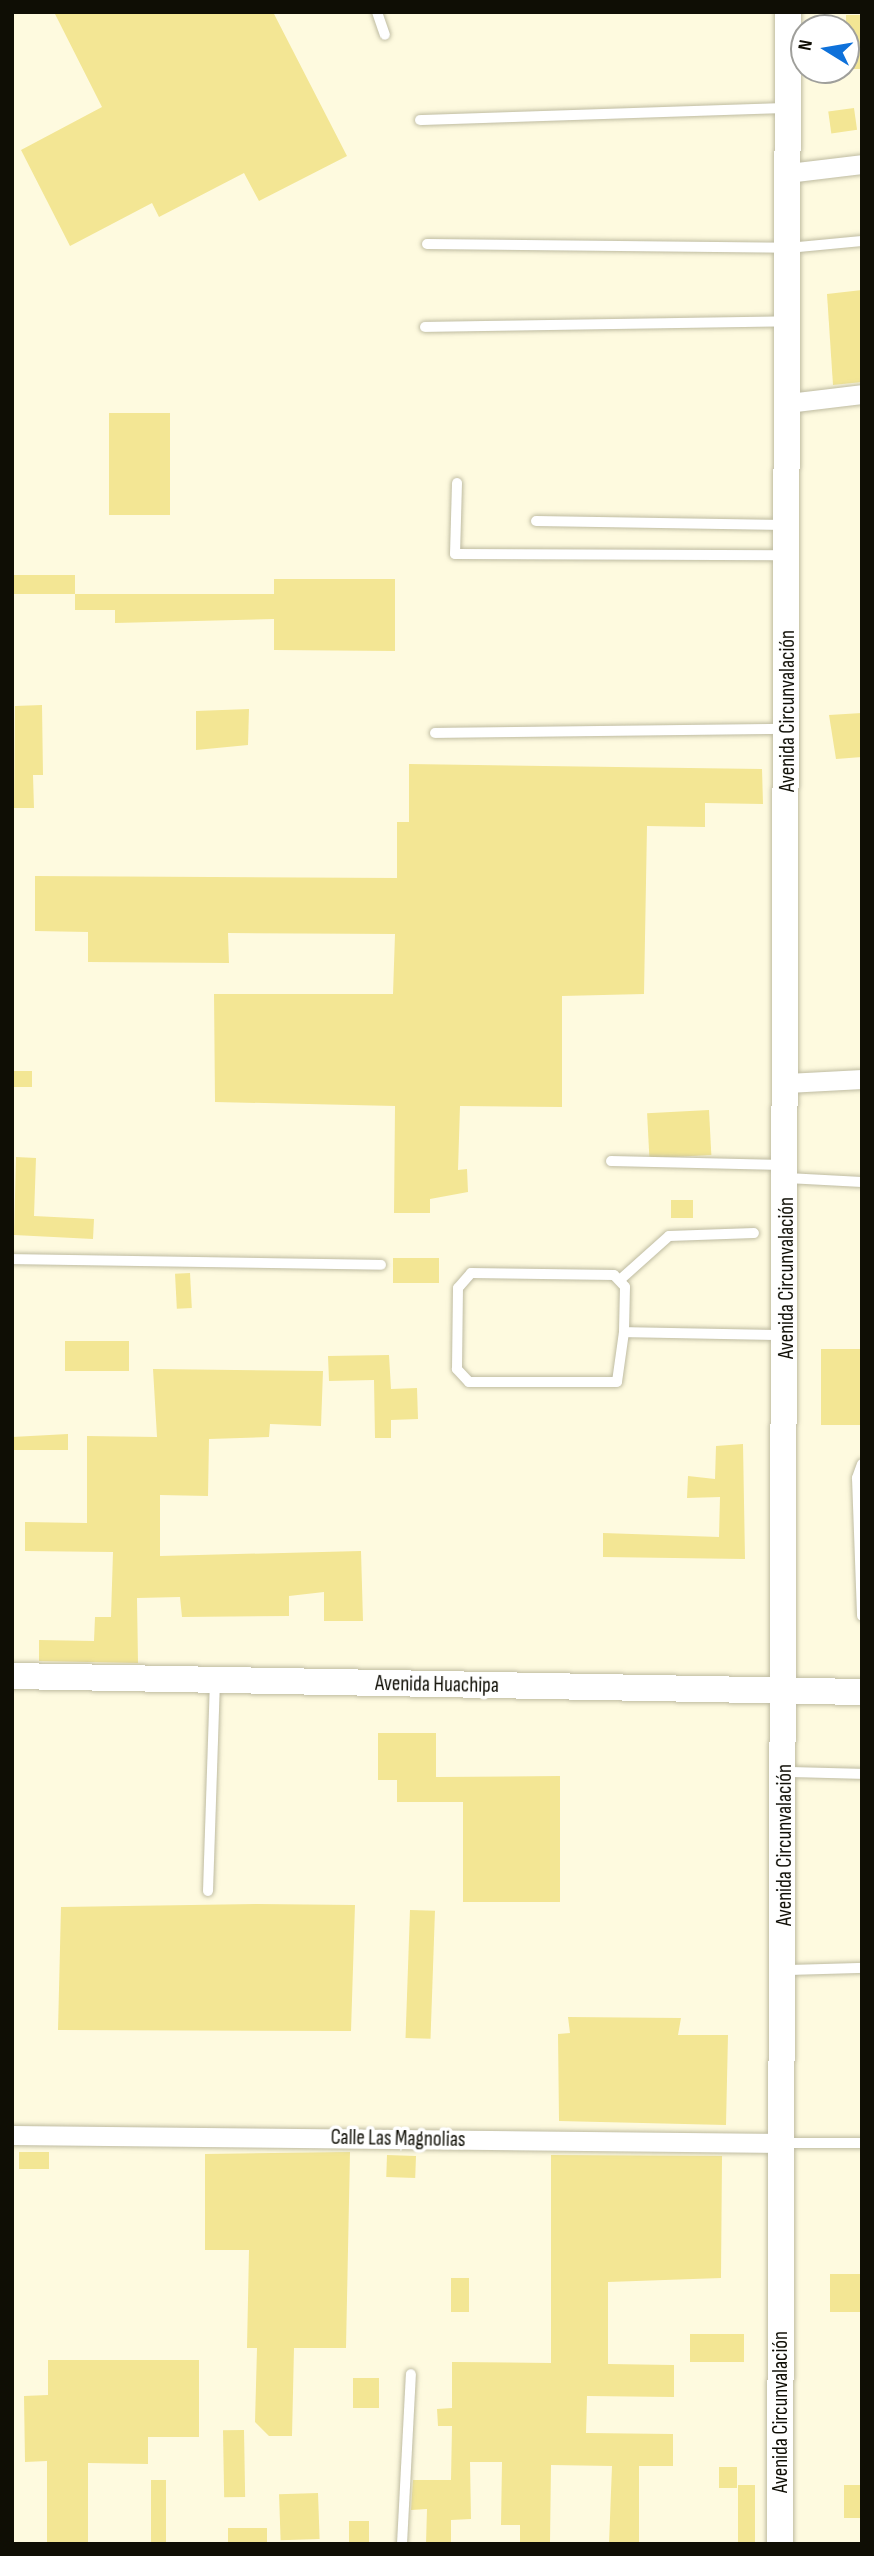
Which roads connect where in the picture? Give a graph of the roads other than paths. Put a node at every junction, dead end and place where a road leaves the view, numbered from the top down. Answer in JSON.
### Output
{"nodes":[{"id":1,"x":377,"y":12,"type":"edge"},
{"id":2,"x":788,"y":12,"type":"edge"},
{"id":3,"x":385,"y":34,"type":"dead end"},
{"id":4,"x":788,"y":108,"type":"junction"},
{"id":5,"x":420,"y":120,"type":"dead end"},
{"id":6,"x":862,"y":164,"type":"edge"},
{"id":7,"x":788,"y":173,"type":"junction"},
{"id":8,"x":862,"y":241,"type":"edge"},
{"id":9,"x":427,"y":244,"type":"dead end"},
{"id":10,"x":788,"y":248,"type":"junction"},
{"id":11,"x":788,"y":321,"type":"junction"},
{"id":12,"x":425,"y":327,"type":"dead end"},
{"id":13,"x":862,"y":394,"type":"edge"},
{"id":14,"x":788,"y":403,"type":"junction"},
{"id":15,"x":457,"y":483,"type":"dead end"},
{"id":16,"x":536,"y":522,"type":"dead end"},
{"id":17,"x":788,"y":525,"type":"junction"},
{"id":18,"x":788,"y":555,"type":"junction"},
{"id":19,"x":788,"y":729,"type":"junction"},
{"id":20,"x":435,"y":733,"type":"dead end"},
{"id":21,"x":862,"y":1079,"type":"edge"},
{"id":22,"x":787,"y":1083,"type":"junction"},
{"id":23,"x":611,"y":1161,"type":"dead end"},
{"id":24,"x":787,"y":1171,"type":"junction"},
{"id":25,"x":862,"y":1182,"type":"edge"},
{"id":26,"x":754,"y":1233,"type":"dead end"},
{"id":27,"x":12,"y":1259,"type":"edge"},
{"id":28,"x":381,"y":1265,"type":"dead end"},
{"id":29,"x":622,"y":1278,"type":"junction"},
{"id":30,"x":624,"y":1332,"type":"junction"},
{"id":31,"x":787,"y":1335,"type":"junction"},
{"id":32,"x":862,"y":1464,"type":"edge"},
{"id":33,"x":862,"y":1616,"type":"edge"},
{"id":34,"x":12,"y":1676,"type":"edge"},
{"id":35,"x":215,"y":1681,"type":"junction"},
{"id":36,"x":862,"y":1692,"type":"edge"},
{"id":37,"x":786,"y":1693,"type":"junction"},
{"id":38,"x":786,"y":1772,"type":"junction"},
{"id":39,"x":862,"y":1774,"type":"edge"},
{"id":40,"x":208,"y":1891,"type":"dead end"},
{"id":41,"x":862,"y":1968,"type":"edge"},
{"id":42,"x":785,"y":1970,"type":"junction"},
{"id":43,"x":12,"y":2135,"type":"edge"},
{"id":44,"x":783,"y":2143,"type":"junction"},
{"id":45,"x":862,"y":2143,"type":"edge"},
{"id":46,"x":411,"y":2374,"type":"dead end"},
{"id":47,"x":402,"y":2544,"type":"edge"},
{"id":48,"x":780,"y":2544,"type":"edge"}],
"edges":[{"from":1,"to":3,"type":"lane"},
{"from":2,"to":4,"type":"street","name":"Avenida Circunvalación"},
{"from":4,"to":5,"type":"lane"},
{"from":4,"to":7,"type":"street","name":"Avenida Circunvalación"},
{"from":6,"to":7,"type":"street"},
{"from":7,"to":10,"type":"street","name":"Avenida Circunvalación"},
{"from":8,"to":10,"type":"lane"},
{"from":9,"to":10,"type":"lane"},
{"from":10,"to":11,"type":"street","name":"Avenida Circunvalación"},
{"from":11,"to":12,"type":"lane"},
{"from":11,"to":14,"type":"street","name":"Avenida Circunvalación"},
{"from":13,"to":14,"type":"street"},
{"from":14,"to":17,"type":"street","name":"Avenida Circunvalación"},
{"from":15,"to":18,"type":"lane"},
{"from":16,"to":17,"type":"lane"},
{"from":17,"to":18,"type":"street","name":"Avenida Circunvalación"},
{"from":18,"to":19,"type":"street","name":"Avenida Circunvalación"},
{"from":19,"to":20,"type":"lane"},
{"from":19,"to":22,"type":"street","name":"Avenida Circunvalación"},
{"from":21,"to":22,"type":"street"},
{"from":22,"to":24,"type":"street","name":"Avenida Circunvalación"},
{"from":23,"to":24,"type":"lane"},
{"from":24,"to":25,"type":"lane"},
{"from":24,"to":31,"type":"street","name":"Avenida Circunvalación"},
{"from":26,"to":29,"type":"lane"},
{"from":27,"to":28,"type":"lane"},
{"from":29,"to":30,"type":"lane"},
{"from":29,"to":30,"type":"lane"},
{"from":30,"to":31,"type":"lane"},
{"from":31,"to":37,"type":"street","name":"Avenida Circunvalación"},
{"from":32,"to":33,"type":"lane"},
{"from":34,"to":35,"type":"street","name":"Avenida Huachipa"},
{"from":35,"to":37,"type":"street","name":"Avenida Huachipa"},
{"from":35,"to":40,"type":"lane"},
{"from":36,"to":37,"type":"street","name":"Avenida Huachipa"},
{"from":37,"to":38,"type":"street","name":"Avenida Circunvalación"},
{"from":38,"to":39,"type":"lane"},
{"from":38,"to":42,"type":"street","name":"Avenida Circunvalación"},
{"from":41,"to":42,"type":"lane"},
{"from":42,"to":44,"type":"street","name":"Avenida Circunvalación"},
{"from":43,"to":44,"type":"street","name":"Calle Las Magnolias"},
{"from":44,"to":45,"type":"lane"},
{"from":44,"to":48,"type":"street","name":"Avenida Circunvalación"},
{"from":46,"to":47,"type":"lane"}]}
